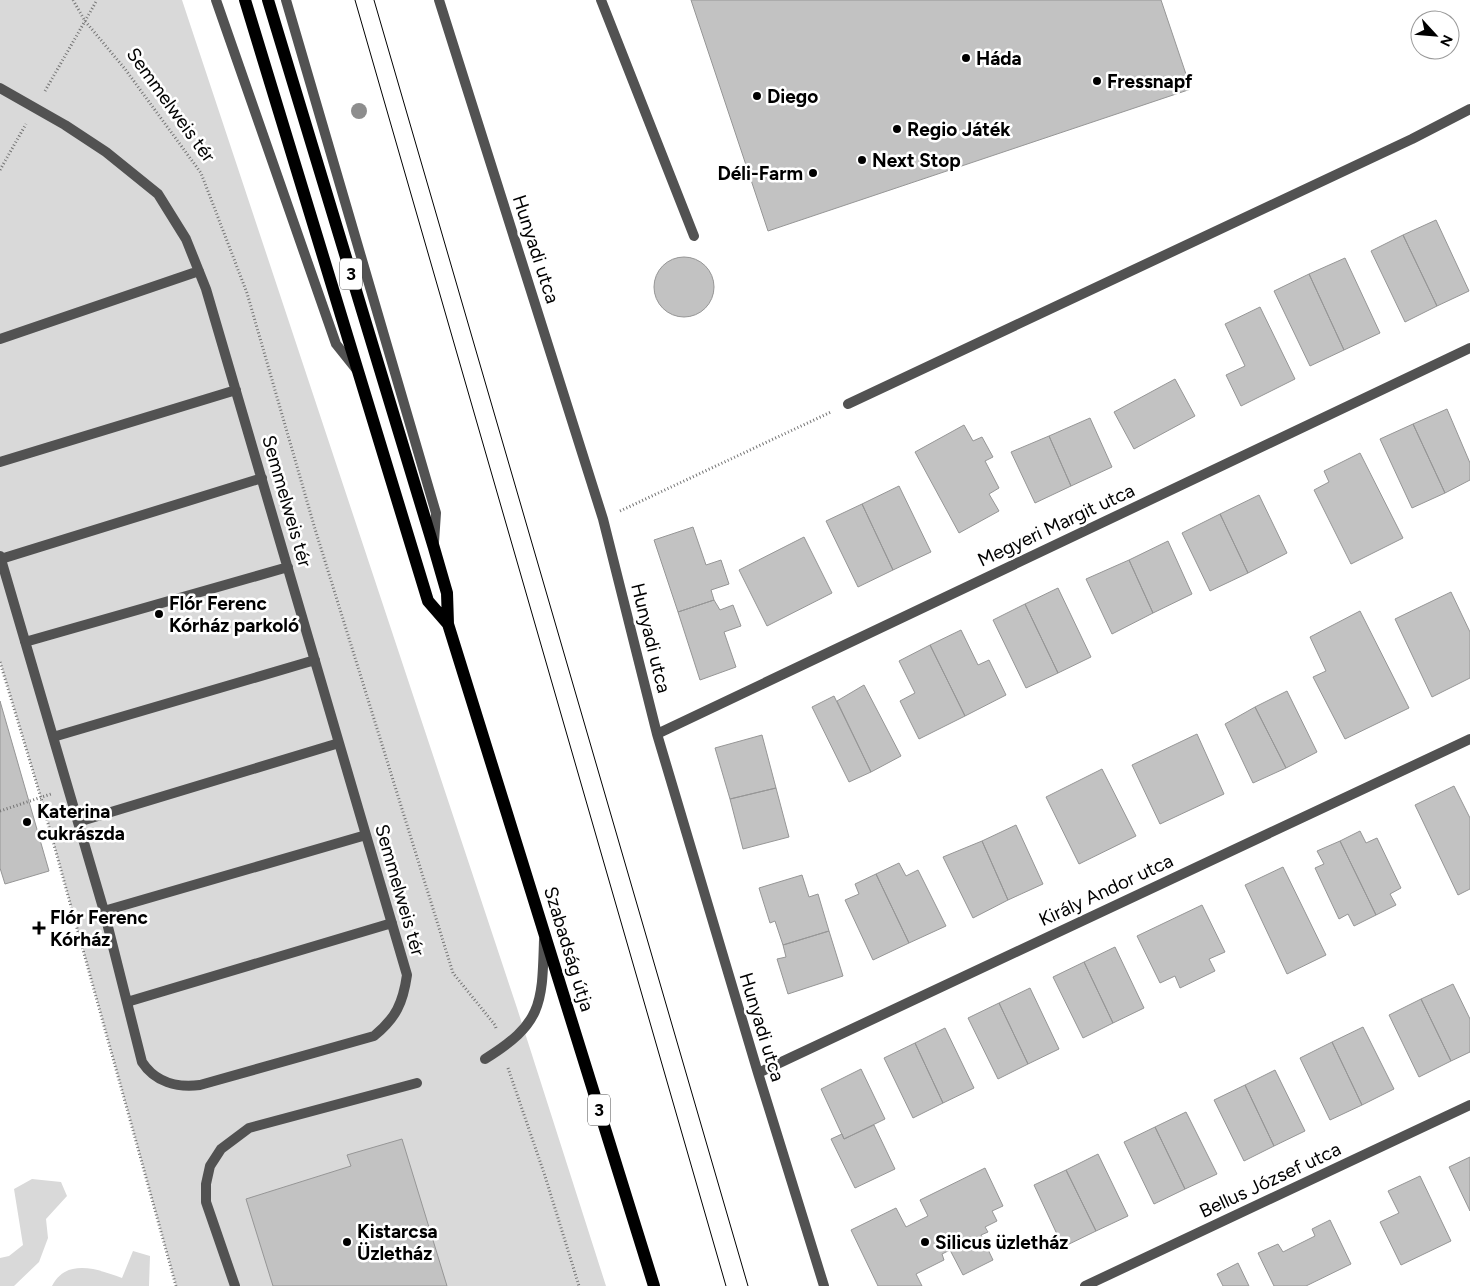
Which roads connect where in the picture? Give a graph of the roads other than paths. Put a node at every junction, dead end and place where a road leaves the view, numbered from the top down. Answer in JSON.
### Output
{"nodes":[{"id":1,"x":216,"y":0,"type":"edge"},
{"id":2,"x":245,"y":0,"type":"edge"},
{"id":3,"x":268,"y":0,"type":"edge"},
{"id":4,"x":286,"y":0,"type":"edge"},
{"id":5,"x":439,"y":0,"type":"edge"},
{"id":6,"x":601,"y":0,"type":"edge"},
{"id":7,"x":0,"y":88,"type":"edge"},
{"id":8,"x":1470,"y":109,"type":"edge"},
{"id":9,"x":694,"y":236,"type":"dead end"},
{"id":10,"x":199,"y":271,"type":"junction"},
{"id":11,"x":0,"y":339,"type":"edge"},
{"id":12,"x":1470,"y":348,"type":"edge"},
{"id":13,"x":358,"y":372,"type":"junction"},
{"id":14,"x":236,"y":390,"type":"junction"},
{"id":15,"x":848,"y":404,"type":"road end"},
{"id":16,"x":0,"y":462,"type":"edge"},
{"id":17,"x":262,"y":478,"type":"junction"},
{"id":18,"x":434,"y":548,"type":"junction"},
{"id":19,"x":0,"y":558,"type":"edge"},
{"id":20,"x":288,"y":567,"type":"junction"},
{"id":21,"x":448,"y":624,"type":"junction"},
{"id":22,"x":25,"y":642,"type":"junction"},
{"id":23,"x":315,"y":660,"type":"junction"},
{"id":24,"x":657,"y":734,"type":"junction"},
{"id":25,"x":53,"y":737,"type":"junction"},
{"id":26,"x":1470,"y":739,"type":"edge"},
{"id":27,"x":340,"y":743,"type":"junction"},
{"id":28,"x":78,"y":822,"type":"junction"},
{"id":29,"x":366,"y":835,"type":"junction"},
{"id":30,"x":104,"y":911,"type":"junction"},
{"id":31,"x":392,"y":923,"type":"junction"},
{"id":32,"x":544,"y":934,"type":"junction"},
{"id":33,"x":127,"y":1002,"type":"junction"},
{"id":34,"x":486,"y":1059,"type":"dead end"},
{"id":35,"x":758,"y":1073,"type":"junction"},
{"id":36,"x":418,"y":1083,"type":"dead end"},
{"id":37,"x":1470,"y":1105,"type":"edge"},
{"id":38,"x":235,"y":1286,"type":"edge"},
{"id":39,"x":654,"y":1286,"type":"edge"},
{"id":40,"x":824,"y":1286,"type":"edge"},
{"id":41,"x":1085,"y":1286,"type":"edge"}],
"edges":[{"from":1,"to":13,"type":"street"},
{"from":2,"to":13,"type":"main road","number":"3"},
{"from":3,"to":18,"type":"main road","number":"3"},
{"from":4,"to":18,"type":"street"},
{"from":5,"to":24,"type":"street","name":"Hunyadi utca"},
{"from":6,"to":9,"type":"street"},
{"from":7,"to":10,"type":"street","name":"Semmelweis tér"},
{"from":8,"to":15,"type":"street"},
{"from":10,"to":11,"type":"street"},
{"from":10,"to":14,"type":"street","name":"Semmelweis tér"},
{"from":12,"to":24,"type":"street","name":"Megyeri Margit utca"},
{"from":13,"to":21,"type":"main road","number":"3"},
{"from":14,"to":16,"type":"street"},
{"from":14,"to":17,"type":"street","name":"Semmelweis tér"},
{"from":17,"to":19,"type":"street"},
{"from":17,"to":20,"type":"street","name":"Semmelweis tér"},
{"from":18,"to":21,"type":"main road","number":"3"},
{"from":19,"to":22,"type":"street","name":"Semmelweis tér"},
{"from":20,"to":22,"type":"street"},
{"from":20,"to":23,"type":"street","name":"Semmelweis tér"},
{"from":21,"to":32,"type":"main road","name":"Szabadság útja","number":"3"},
{"from":22,"to":25,"type":"street","name":"Semmelweis tér"},
{"from":23,"to":25,"type":"street"},
{"from":23,"to":27,"type":"street","name":"Semmelweis tér"},
{"from":24,"to":35,"type":"street","name":"Hunyadi utca"},
{"from":25,"to":28,"type":"street","name":"Semmelweis tér"},
{"from":26,"to":35,"type":"street","name":"Király Andor utca"},
{"from":27,"to":28,"type":"street"},
{"from":27,"to":29,"type":"street","name":"Semmelweis tér"},
{"from":28,"to":30,"type":"street","name":"Semmelweis tér"},
{"from":29,"to":30,"type":"street"},
{"from":29,"to":31,"type":"street","name":"Semmelweis tér"},
{"from":30,"to":33,"type":"street","name":"Semmelweis tér"},
{"from":31,"to":33,"type":"street"},
{"from":31,"to":33,"type":"street","name":"Semmelweis tér"},
{"from":32,"to":34,"type":"street"},
{"from":32,"to":39,"type":"main road","name":"Szabadság útja","number":"3"},
{"from":35,"to":40,"type":"street","name":"Hunyadi utca"},
{"from":36,"to":38,"type":"street"},
{"from":37,"to":41,"type":"street","name":"Bellus József utca"}]}
